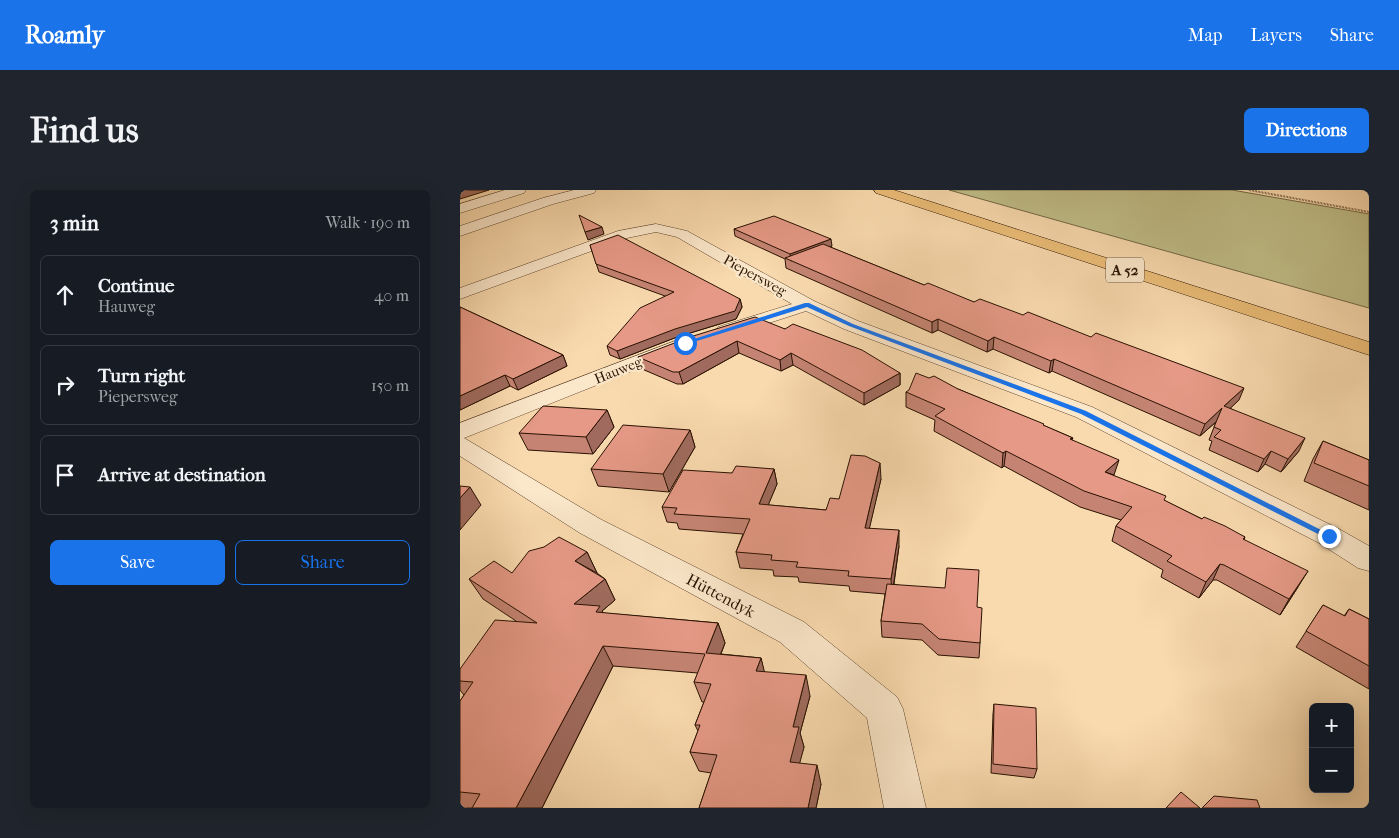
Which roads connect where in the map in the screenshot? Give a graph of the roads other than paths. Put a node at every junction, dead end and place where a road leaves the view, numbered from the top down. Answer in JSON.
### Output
{"nodes":[{"id":1,"x":519,"y":190,"type":"edge"},
{"id":2,"x":589,"y":190,"type":"edge"},
{"id":3,"x":882,"y":190,"type":"edge"},
{"id":4,"x":917,"y":190,"type":"edge"},
{"id":5,"x":460,"y":209,"type":"edge"},
{"id":6,"x":460,"y":231,"type":"edge"},
{"id":7,"x":460,"y":294,"type":"edge"},
{"id":8,"x":807,"y":305,"type":"junction"},
{"id":9,"x":1369,"y":332,"type":"edge"},
{"id":10,"x":1369,"y":349,"type":"edge"},
{"id":11,"x":460,"y":432,"type":"edge"},
{"id":12,"x":460,"y":445,"type":"edge"},
{"id":13,"x":1369,"y":560,"type":"edge"},
{"id":14,"x":905,"y":808,"type":"edge"}],
"edges":[{"from":1,"to":5,"type":"street"},
{"from":2,"to":6,"type":"street"},
{"from":3,"to":10,"type":"highway","number":"A 52"},
{"from":4,"to":9,"type":"highway","number":"A 52"},
{"from":7,"to":8,"type":"street","name":"Piepersweg"},
{"from":8,"to":11,"type":"street","name":"Hauweg"},
{"from":8,"to":13,"type":"street","name":"Piepersweg"},
{"from":12,"to":14,"type":"street","name":"Hüttendyk"}]}
